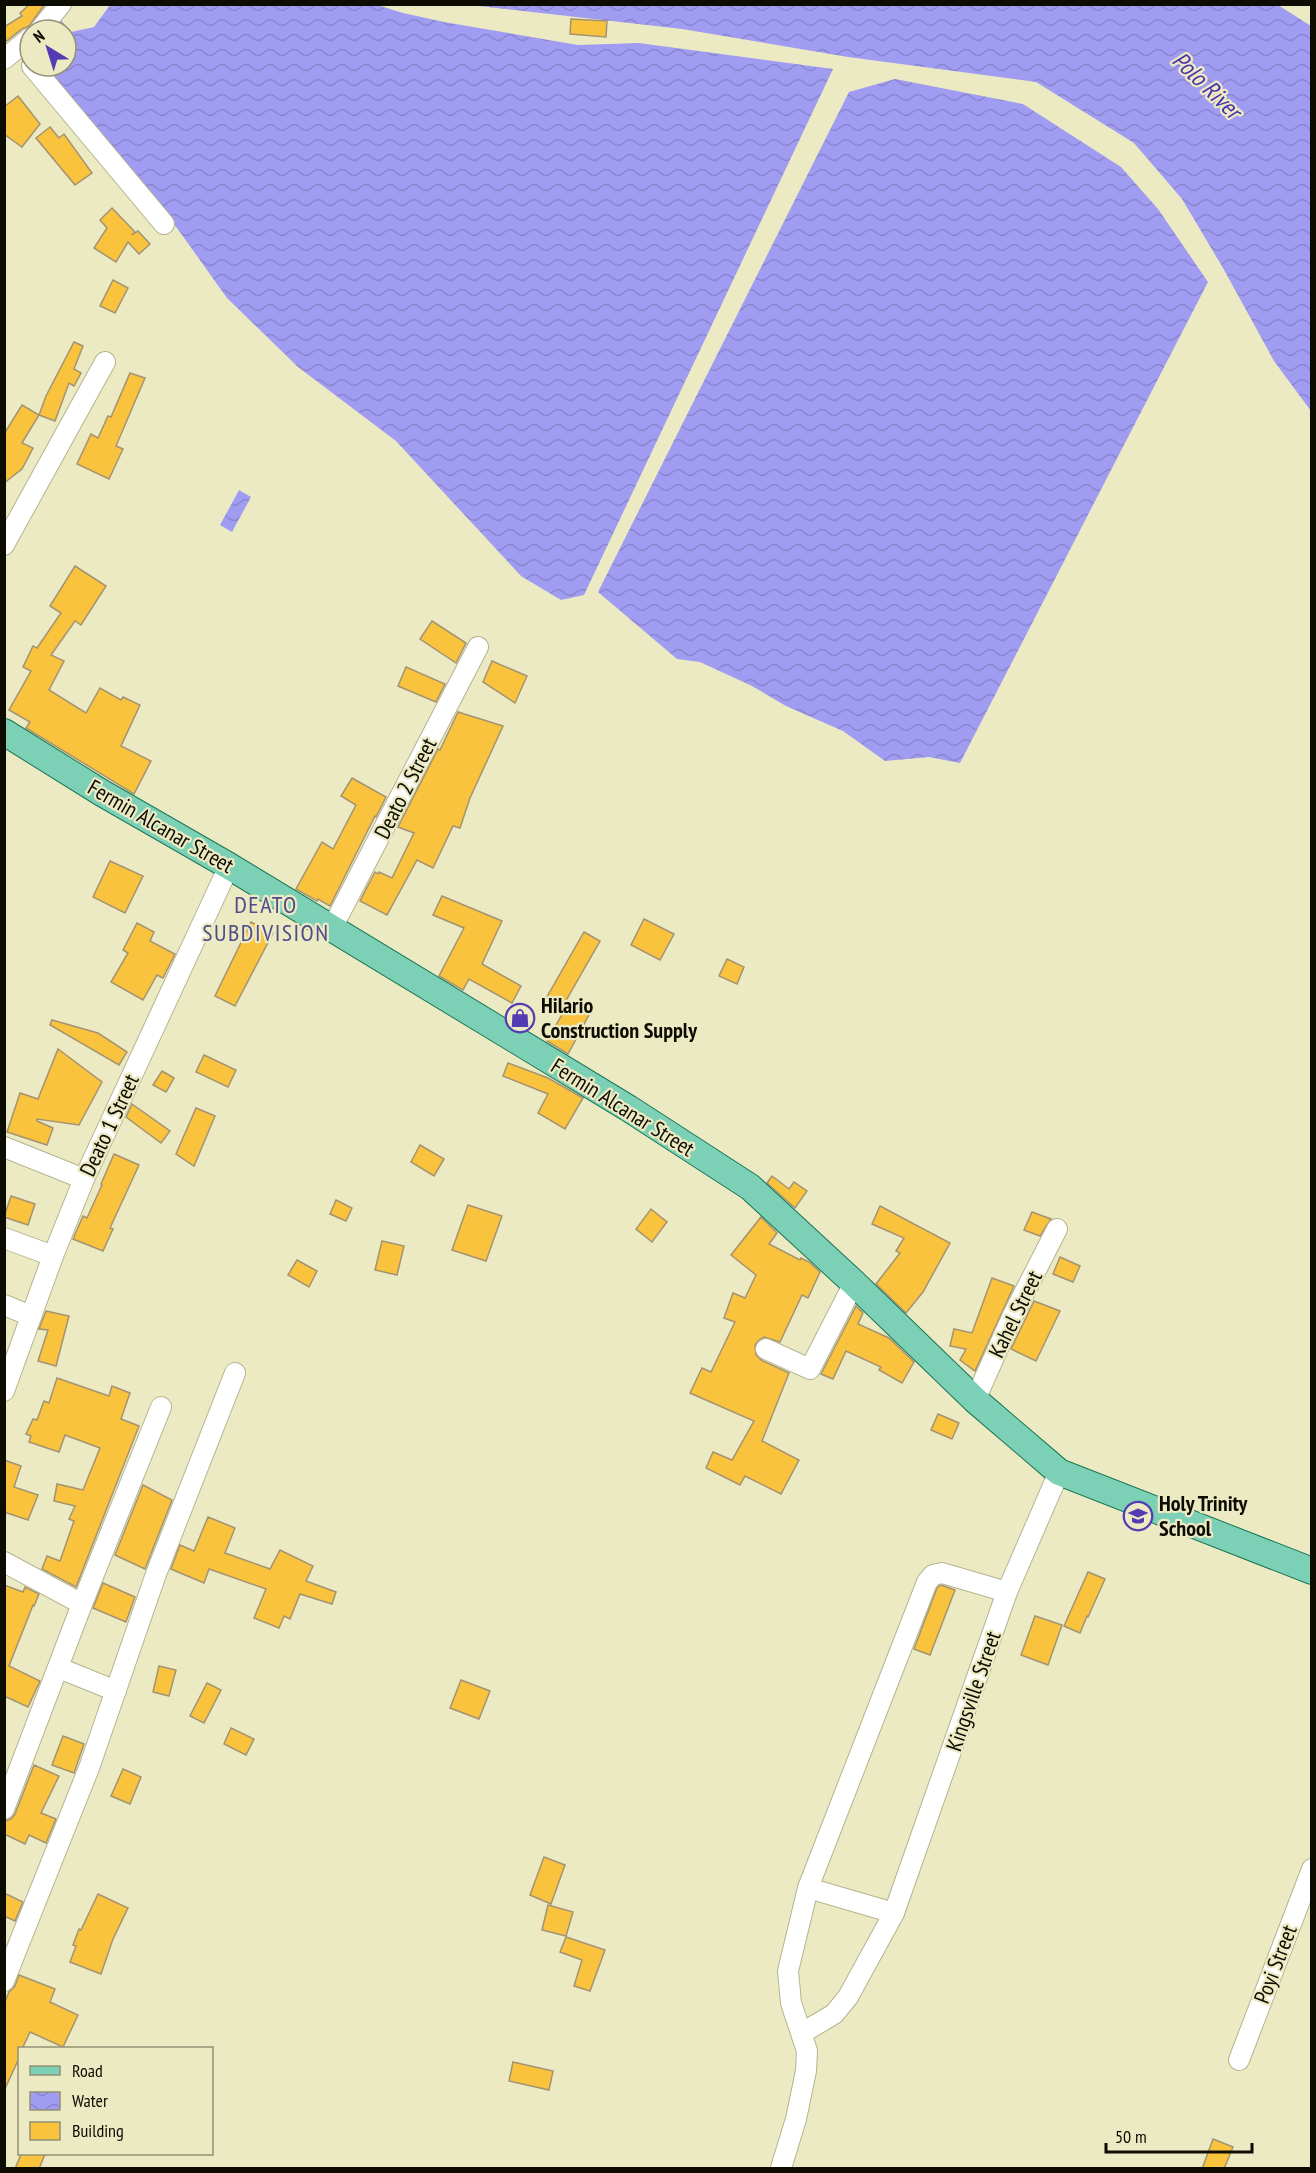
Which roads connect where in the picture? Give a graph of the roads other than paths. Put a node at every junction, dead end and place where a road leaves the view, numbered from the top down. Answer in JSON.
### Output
{"nodes":[{"id":1,"x":61,"y":4,"type":"edge"},
{"id":2,"x":50,"y":18,"type":"edge"},
{"id":3,"x":18,"y":48,"type":"edge"},
{"id":4,"x":4,"y":60,"type":"edge"},
{"id":5,"x":42,"y":78,"type":"edge"},
{"id":6,"x":164,"y":224,"type":"dead end"},
{"id":7,"x":105,"y":362,"type":"dead end"},
{"id":8,"x":4,"y":544,"type":"edge"},
{"id":9,"x":478,"y":647,"type":"dead end"},
{"id":10,"x":4,"y":732,"type":"edge"},
{"id":11,"x":229,"y":866,"type":"junction"},
{"id":12,"x":332,"y":928,"type":"junction"},
{"id":13,"x":4,"y":1147,"type":"edge"},
{"id":14,"x":84,"y":1179,"type":"junction"},
{"id":15,"x":1057,"y":1229,"type":"dead end"},
{"id":16,"x":4,"y":1238,"type":"edge"},
{"id":17,"x":53,"y":1256,"type":"junction"},
{"id":18,"x":854,"y":1283,"type":"junction"},
{"id":19,"x":4,"y":1305,"type":"edge"},
{"id":20,"x":31,"y":1316,"type":"junction"},
{"id":21,"x":766,"y":1349,"type":"dead end"},
{"id":22,"x":235,"y":1373,"type":"dead end"},
{"id":23,"x":5,"y":1387,"type":"edge"},
{"id":24,"x":975,"y":1400,"type":"junction"},
{"id":25,"x":162,"y":1407,"type":"dead end"},
{"id":26,"x":1059,"y":1472,"type":"junction"},
{"id":27,"x":4,"y":1563,"type":"edge"},
{"id":28,"x":1311,"y":1571,"type":"edge"},
{"id":29,"x":1007,"y":1592,"type":"junction"},
{"id":30,"x":82,"y":1604,"type":"junction"},
{"id":31,"x":59,"y":1668,"type":"junction"},
{"id":32,"x":116,"y":1691,"type":"junction"},
{"id":33,"x":4,"y":1809,"type":"edge"},
{"id":34,"x":1311,"y":1869,"type":"edge"},
{"id":35,"x":808,"y":1888,"type":"junction"},
{"id":36,"x":894,"y":1913,"type":"junction"},
{"id":37,"x":4,"y":1981,"type":"edge"},
{"id":38,"x":802,"y":2033,"type":"junction"},
{"id":39,"x":1239,"y":2060,"type":"dead end"},
{"id":40,"x":781,"y":2169,"type":"edge"}],
"edges":[{"from":1,"to":2,"type":"street"},
{"from":3,"to":4,"type":"street"},
{"from":5,"to":6,"type":"street"},
{"from":7,"to":8,"type":"street"},
{"from":9,"to":12,"type":"street","name":"Deato 2 Street"},
{"from":10,"to":11,"type":"main road","name":"Fermin Alcanar Street"},
{"from":11,"to":12,"type":"main road","name":"Fermin Alcanar Street"},
{"from":11,"to":14,"type":"street","name":"Deato 1 Street"},
{"from":12,"to":18,"type":"main road","name":"Fermin Alcanar Street"},
{"from":13,"to":14,"type":"street"},
{"from":14,"to":17,"type":"street","name":"Deato 1 Street"},
{"from":15,"to":24,"type":"street","name":"Kahel Street"},
{"from":16,"to":17,"type":"street"},
{"from":17,"to":20,"type":"street","name":"Deato 1 Street"},
{"from":18,"to":21,"type":"street"},
{"from":18,"to":24,"type":"main road","name":"Fermin Alcanar Street"},
{"from":19,"to":20,"type":"street"},
{"from":20,"to":23,"type":"street","name":"Deato 1 Street"},
{"from":22,"to":32,"type":"street"},
{"from":24,"to":26,"type":"main road","name":"Fermin Alcanar Street"},
{"from":25,"to":30,"type":"street"},
{"from":26,"to":28,"type":"main road","name":"Fermin Alcanar Street"},
{"from":26,"to":29,"type":"street","name":"Kingsville Street"},
{"from":27,"to":30,"type":"street"},
{"from":29,"to":35,"type":"street"},
{"from":29,"to":36,"type":"street","name":"Kingsville Street"},
{"from":30,"to":31,"type":"street"},
{"from":31,"to":32,"type":"street"},
{"from":31,"to":33,"type":"street"},
{"from":32,"to":37,"type":"street"},
{"from":34,"to":39,"type":"street","name":"Poyi Street"},
{"from":35,"to":36,"type":"street"},
{"from":35,"to":38,"type":"street"},
{"from":36,"to":38,"type":"street","name":"Kingsville Street"},
{"from":38,"to":40,"type":"street"}]}
